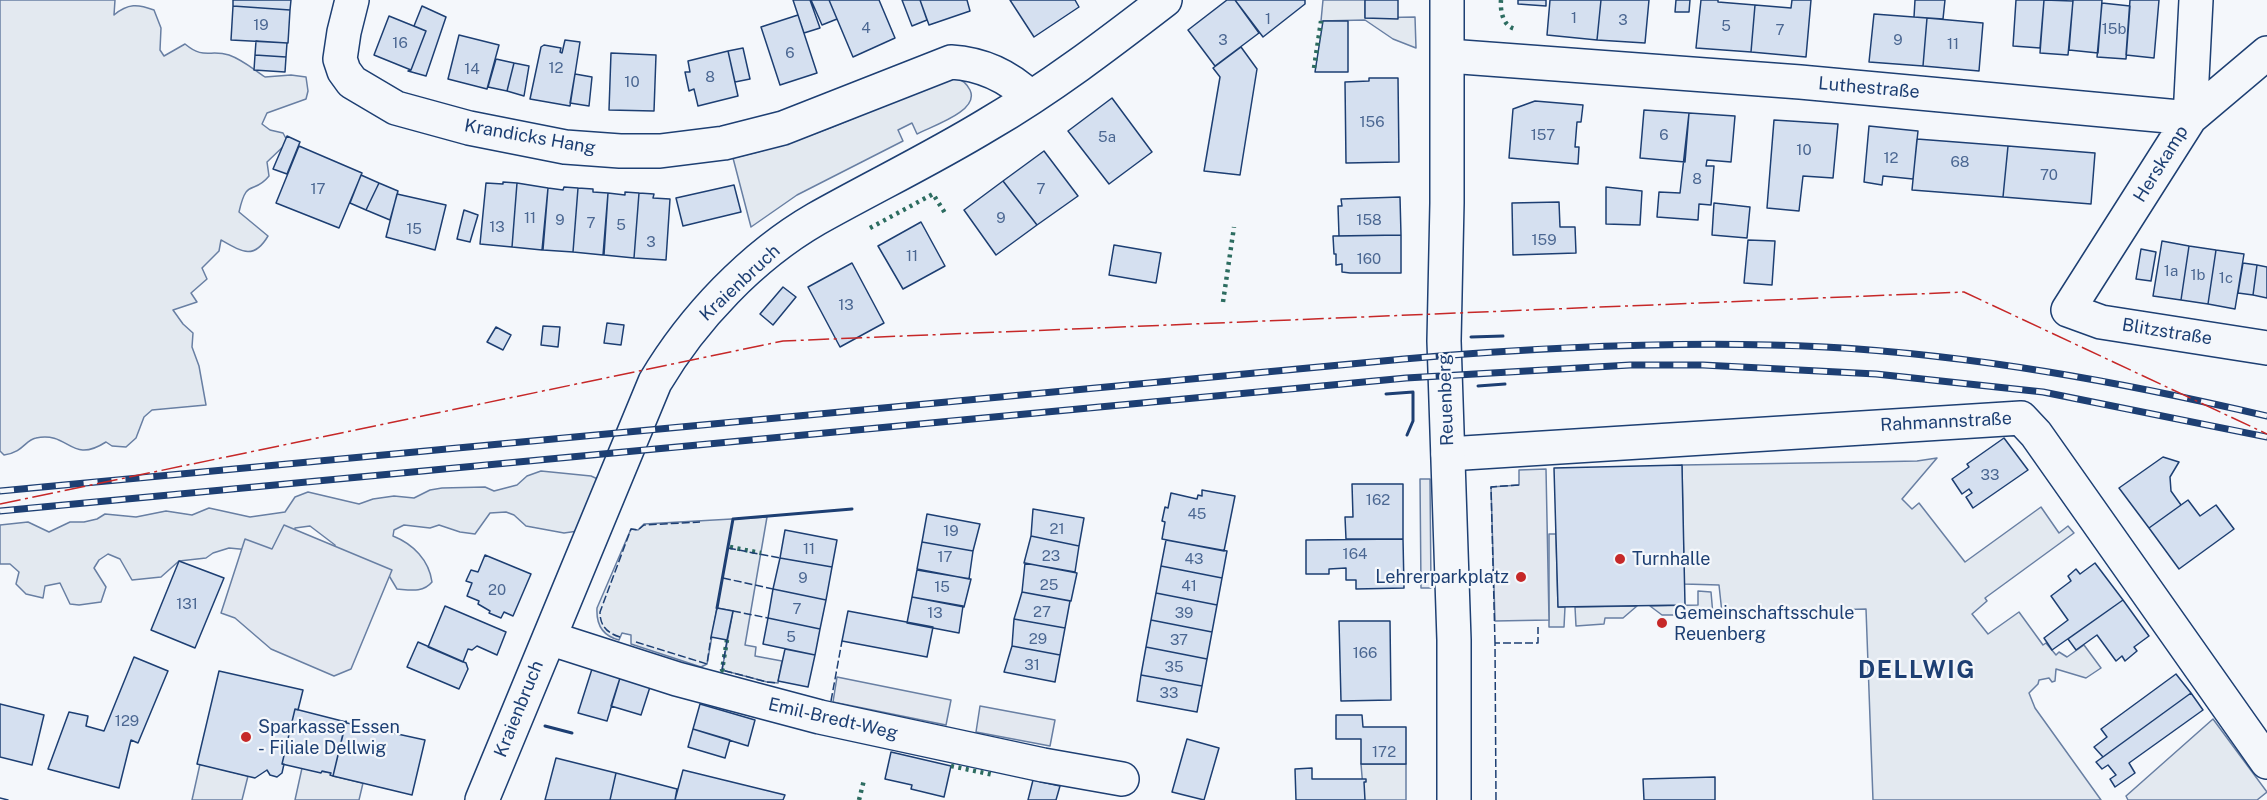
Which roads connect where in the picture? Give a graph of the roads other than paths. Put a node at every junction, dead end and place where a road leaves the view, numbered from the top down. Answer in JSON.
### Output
{"nodes":[{"id":1,"x":352,"y":0,"type":"edge"},
{"id":2,"x":1165,"y":0,"type":"edge"},
{"id":3,"x":1447,"y":0,"type":"edge"},
{"id":4,"x":2196,"y":0,"type":"edge"},
{"id":5,"x":2267,"y":53,"type":"edge"},
{"id":6,"x":1448,"y":56,"type":"junction"},
{"id":7,"x":1030,"y":97,"type":"junction"},
{"id":8,"x":2190,"y":118,"type":"junction"},
{"id":9,"x":2068,"y":310,"type":"joint"},
{"id":10,"x":2267,"y":348,"type":"edge"},
{"id":11,"x":1448,"y":454,"type":"junction"},
{"id":12,"x":549,"y":638,"type":"junction"},
{"id":13,"x":2267,"y":762,"type":"edge"},
{"id":14,"x":1122,"y":779,"type":"dead end"},
{"id":15,"x":482,"y":800,"type":"edge"},
{"id":16,"x":1454,"y":800,"type":"edge"}],
"edges":[{"from":1,"to":7,"type":"street","name":"Krandicks Hang"},
{"from":2,"to":7,"type":"street","name":"Kraienbruch"},
{"from":3,"to":6,"type":"street","name":"Reuenberg"},
{"from":4,"to":8,"type":"street","name":"Herskamp"},
{"from":5,"to":8,"type":"street"},
{"from":6,"to":8,"type":"street","name":"Luthestraße"},
{"from":6,"to":11,"type":"street","name":"Reuenberg"},
{"from":7,"to":12,"type":"street","name":"Kraienbruch"},
{"from":8,"to":9,"type":"street","name":"Herskamp"},
{"from":9,"to":10,"type":"street","name":"Blitzstraße"},
{"from":11,"to":13,"type":"street","name":"Rahmannstraße"},
{"from":11,"to":16,"type":"street","name":"Reuenberg"},
{"from":12,"to":14,"type":"street","name":"Emil-Bredt-Weg"},
{"from":12,"to":15,"type":"street","name":"Kraienbruch"}]}
